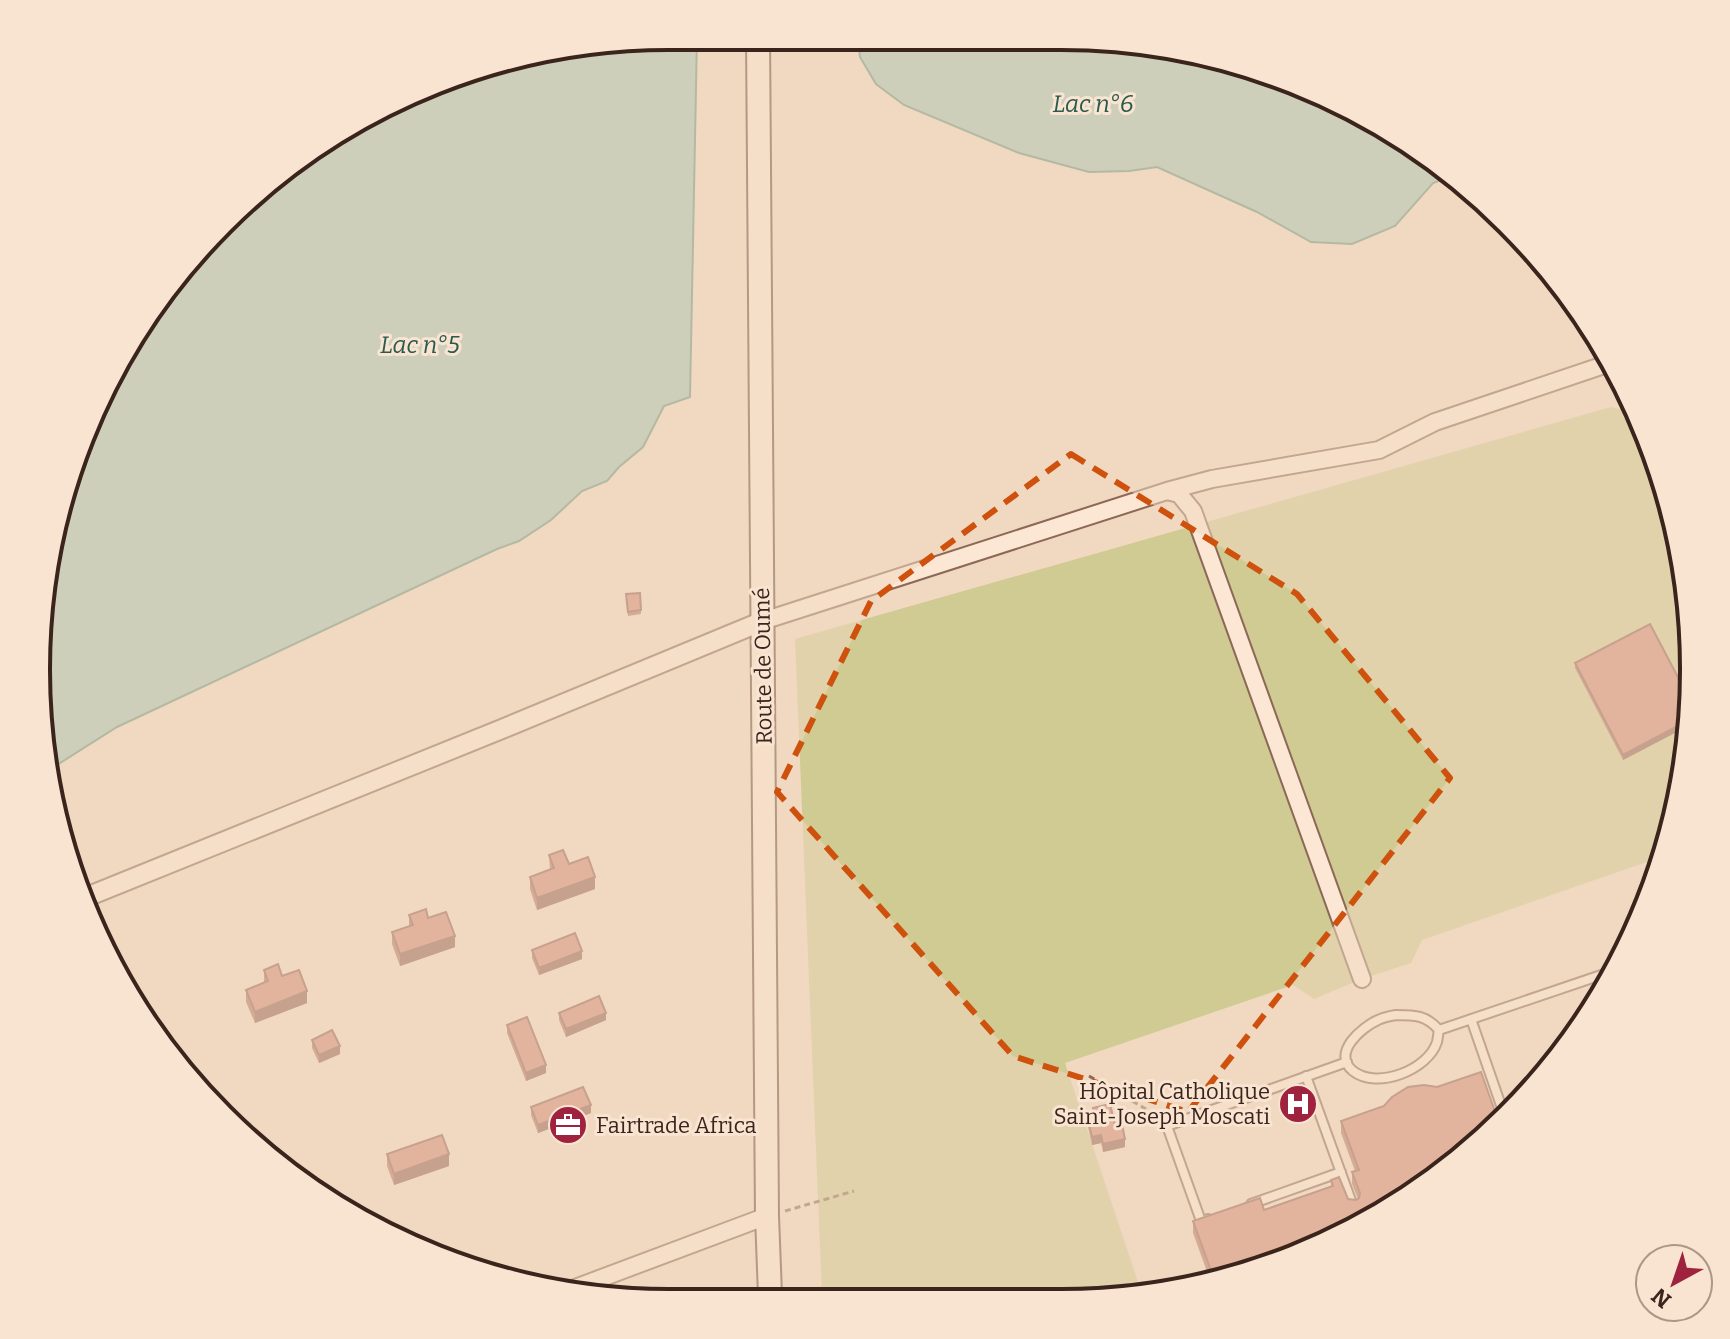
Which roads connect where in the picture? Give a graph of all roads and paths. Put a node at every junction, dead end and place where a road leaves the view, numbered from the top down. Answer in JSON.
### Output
{"nodes":[{"id":1,"x":758,"y":50,"type":"edge"},
{"id":2,"x":1600,"y":366,"type":"edge"},
{"id":3,"x":1167,"y":491,"type":"junction"},
{"id":4,"x":763,"y":621,"type":"junction"},
{"id":5,"x":92,"y":895,"type":"edge"},
{"id":6,"x":1599,"y":976,"type":"edge"},
{"id":7,"x":1362,"y":979,"type":"dead end"},
{"id":8,"x":1471,"y":1019,"type":"junction"},
{"id":9,"x":1439,"y":1030,"type":"junction"},
{"id":10,"x":1347,"y":1062,"type":"junction"},
{"id":11,"x":1089,"y":1076,"type":"dead end"},
{"id":12,"x":1306,"y":1076,"type":"junction"},
{"id":13,"x":1503,"y":1103,"type":"edge"},
{"id":14,"x":1172,"y":1124,"type":"junction"},
{"id":15,"x":1341,"y":1172,"type":"junction"},
{"id":16,"x":854,"y":1191,"type":"dead end"},
{"id":17,"x":1353,"y":1206,"type":"edge"},
{"id":18,"x":1242,"y":1207,"type":"edge"},
{"id":19,"x":767,"y":1216,"type":"junction"},
{"id":20,"x":1215,"y":1216,"type":"edge"},
{"id":21,"x":588,"y":1284,"type":"edge"},
{"id":22,"x":770,"y":1289,"type":"edge"}],
"edges":[{"from":1,"to":4,"type":"main road","name":"Route de Oumé"},
{"from":2,"to":3,"type":"street"},
{"from":3,"to":4,"type":"street"},
{"from":3,"to":7,"type":"street"},
{"from":4,"to":5,"type":"street"},
{"from":4,"to":19,"type":"main road","name":"Route de Oumé"},
{"from":6,"to":8,"type":"lane"},
{"from":8,"to":9,"type":"lane"},
{"from":8,"to":13,"type":"lane"},
{"from":9,"to":10,"type":"lane"},
{"from":9,"to":10,"type":"lane"},
{"from":10,"to":12,"type":"lane"},
{"from":11,"to":14,"type":"path"},
{"from":12,"to":14,"type":"lane"},
{"from":12,"to":15,"type":"lane"},
{"from":14,"to":20,"type":"lane"},
{"from":15,"to":17,"type":"lane"},
{"from":15,"to":18,"type":"lane"},
{"from":16,"to":19,"type":"path"},
{"from":19,"to":21,"type":"street"},
{"from":19,"to":22,"type":"main road","name":"Route de Oumé"}]}
